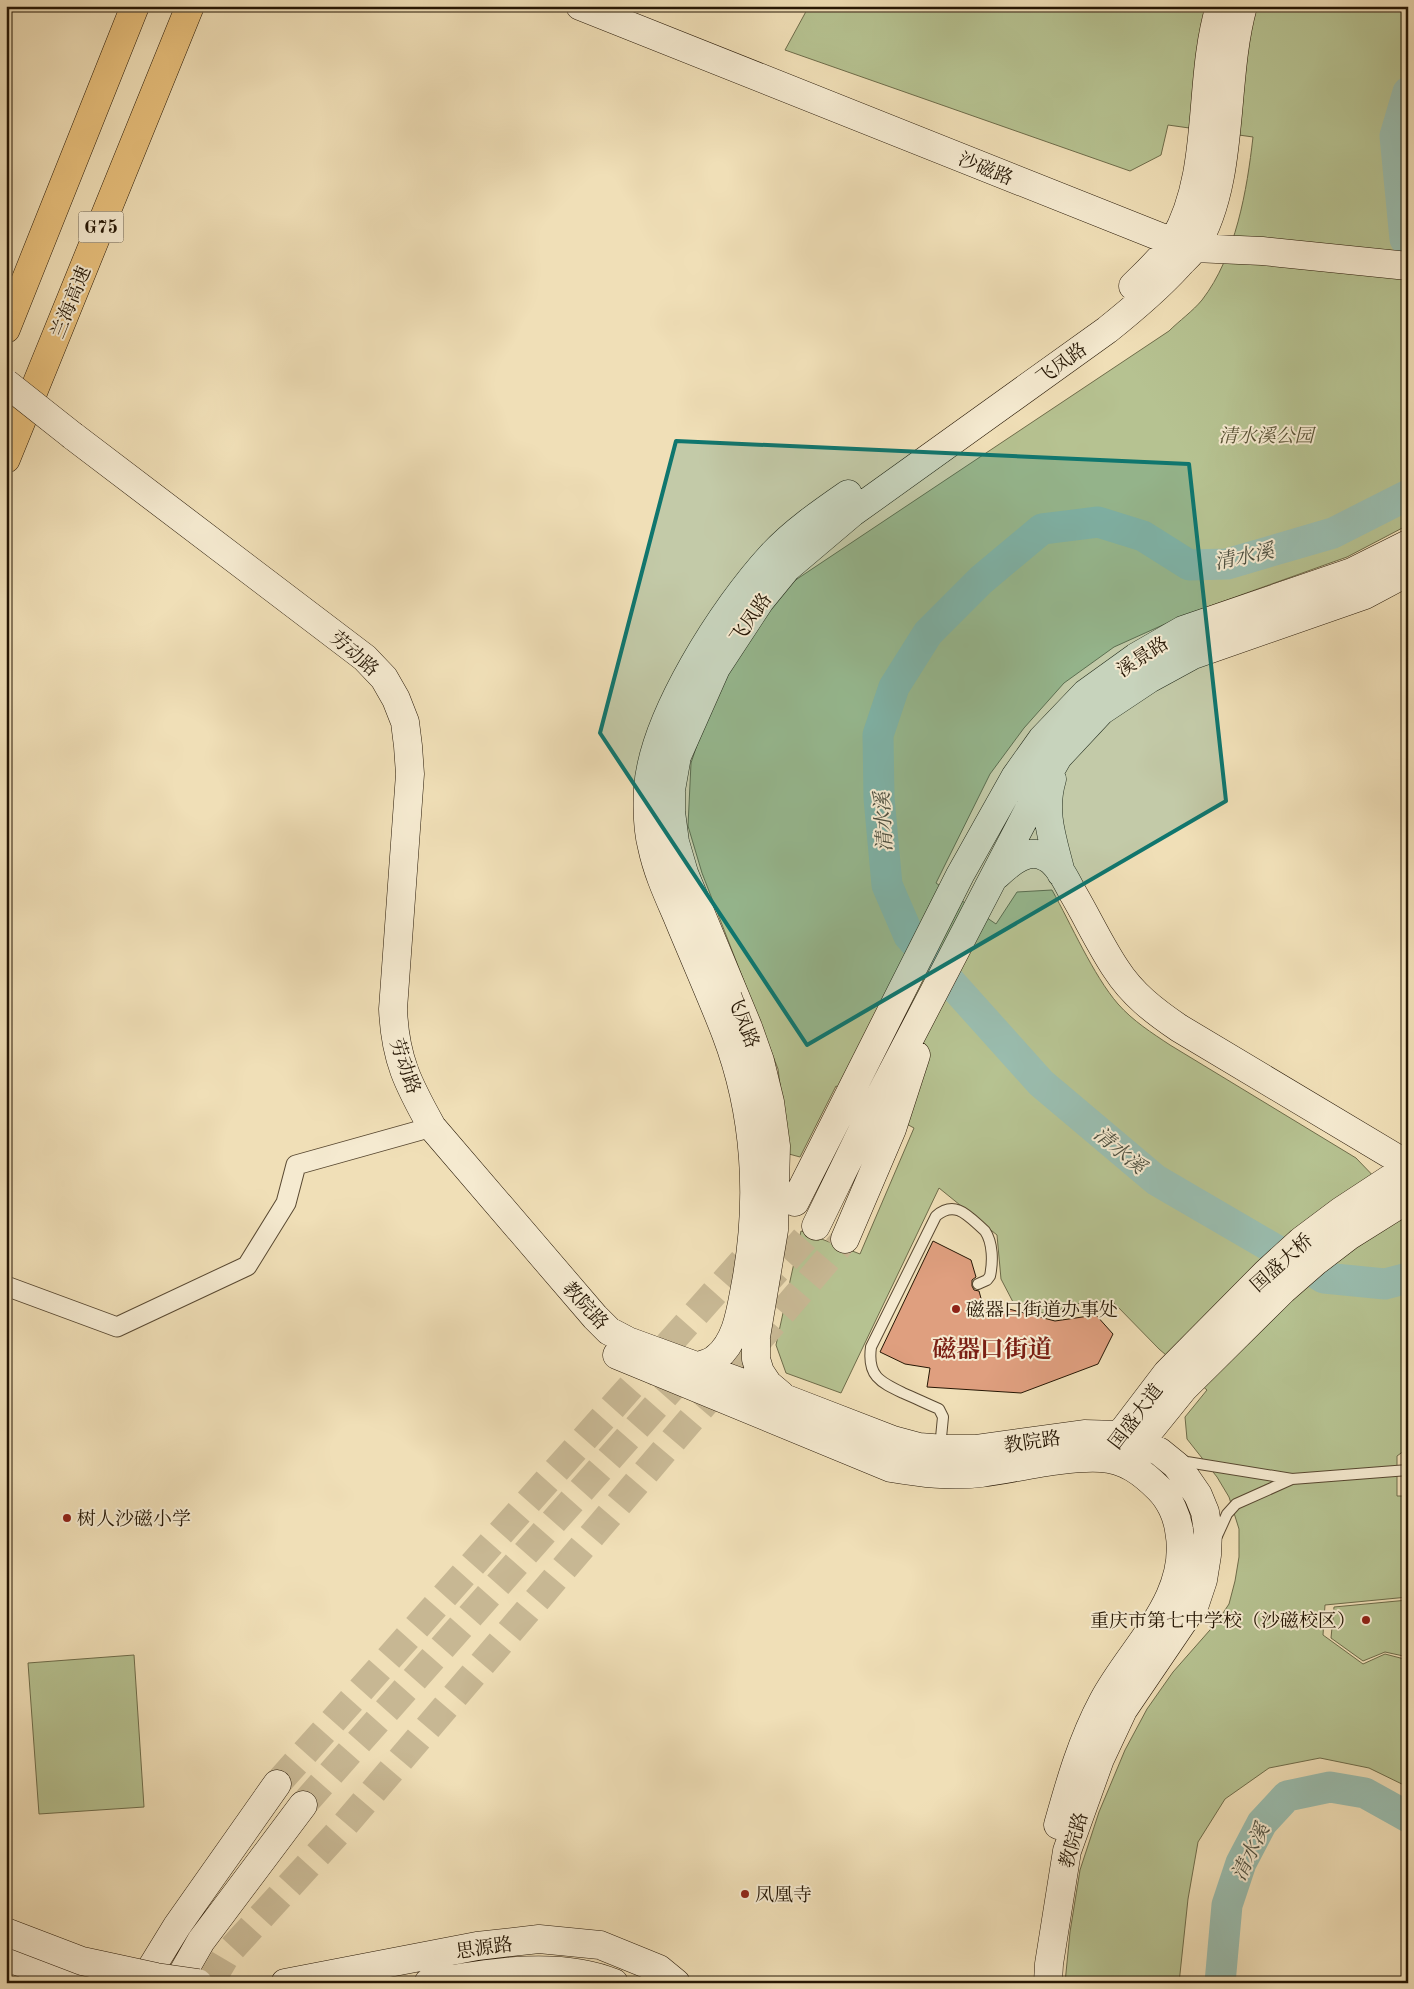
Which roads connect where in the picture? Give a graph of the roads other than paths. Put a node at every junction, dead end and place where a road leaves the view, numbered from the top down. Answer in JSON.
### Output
{"nodes":[{"id":1,"x":135,"y":6,"type":"edge"},
{"id":2,"x":190,"y":6,"type":"edge"},
{"id":3,"x":580,"y":6,"type":"edge"},
{"id":4,"x":1220,"y":6,"type":"edge"},
{"id":5,"x":1243,"y":6,"type":"edge"},
{"id":6,"x":1216,"y":103,"type":"junction"},
{"id":7,"x":1184,"y":245,"type":"junction"},
{"id":8,"x":1408,"y":266,"type":"edge"},
{"id":9,"x":6,"y":329,"type":"edge"},
{"id":10,"x":6,"y":383,"type":"edge"},
{"id":11,"x":6,"y":404,"type":"edge"},
{"id":12,"x":68,"y":443,"type":"junction"},
{"id":13,"x":6,"y":459,"type":"edge"},
{"id":14,"x":1408,"y":544,"type":"edge"},
{"id":15,"x":1408,"y":572,"type":"edge"},
{"id":16,"x":1058,"y":757,"type":"junction"},
{"id":17,"x":1061,"y":873,"type":"junction"},
{"id":18,"x":989,"y":886,"type":"junction"},
{"id":19,"x":936,"y":990,"type":"junction"},
{"id":20,"x":424,"y":1129,"type":"junction"},
{"id":21,"x":1408,"y":1166,"type":"edge"},
{"id":22,"x":1408,"y":1199,"type":"edge"},
{"id":23,"x":795,"y":1202,"type":"dead end"},
{"id":24,"x":816,"y":1226,"type":"tunnel mouth"},
{"id":25,"x":844,"y":1239,"type":"tunnel mouth"},
{"id":26,"x":978,"y":1284,"type":"dead end"},
{"id":27,"x":6,"y":1286,"type":"edge"},
{"id":28,"x":699,"y":1366,"type":"junction"},
{"id":29,"x":1176,"y":1381,"type":"junction"},
{"id":30,"x":784,"y":1398,"type":"junction"},
{"id":31,"x":1140,"y":1443,"type":"junction"},
{"id":32,"x":1113,"y":1460,"type":"junction"},
{"id":33,"x":938,"y":1462,"type":"junction"},
{"id":34,"x":1408,"y":1470,"type":"edge"},
{"id":35,"x":1292,"y":1479,"type":"junction"},
{"id":36,"x":1204,"y":1580,"type":"junction"},
{"id":37,"x":276,"y":1784,"type":"tunnel mouth"},
{"id":38,"x":303,"y":1805,"type":"tunnel mouth"},
{"id":39,"x":6,"y":1932,"type":"edge"},
{"id":40,"x":6,"y":1956,"type":"edge"},
{"id":41,"x":668,"y":1976,"type":"edge"},
{"id":42,"x":77,"y":1983,"type":"edge"},
{"id":43,"x":142,"y":1983,"type":"edge"},
{"id":44,"x":177,"y":1983,"type":"edge"},
{"id":45,"x":198,"y":1983,"type":"edge"},
{"id":46,"x":285,"y":1983,"type":"edge"},
{"id":47,"x":428,"y":1983,"type":"edge"},
{"id":48,"x":614,"y":1983,"type":"edge"},
{"id":49,"x":1030,"y":1983,"type":"edge"},
{"id":50,"x":1048,"y":1983,"type":"edge"}],
"edges":[{"from":1,"to":9,"type":"highway","number":"G75"},
{"from":2,"to":13,"type":"highway","name":"兰海高速","number":"G75"},
{"from":3,"to":7,"type":"main road","name":"沙磁路"},
{"from":4,"to":6,"type":"main road","name":"飞凤路"},
{"from":5,"to":6,"type":"main road","name":"飞凤路"},
{"from":6,"to":7,"type":"main road","name":"飞凤路"},
{"from":7,"to":8,"type":"main road","name":"沙磁路"},
{"from":7,"to":28,"type":"main road","name":"飞凤路"},
{"from":7,"to":30,"type":"main road","name":"飞凤路"},
{"from":10,"to":12,"type":"main road","name":"劳动路","bridge":true},
{"from":11,"to":12,"type":"main road","name":"劳动路"},
{"from":12,"to":20,"type":"main road","name":"劳动路"},
{"from":14,"to":23,"type":"main road","name":"溪景路"},
{"from":15,"to":16,"type":"main road","name":"溪景路"},
{"from":16,"to":17,"type":"main road"},
{"from":16,"to":18,"type":"main road","name":"溪景路"},
{"from":17,"to":18,"type":"main road"},
{"from":17,"to":21,"type":"main road"},
{"from":18,"to":19,"type":"main road","name":"溪景路"},
{"from":19,"to":24,"type":"main road"},
{"from":19,"to":25,"type":"main road"},
{"from":20,"to":27,"type":"street"},
{"from":20,"to":28,"type":"main road","name":"教院路"},
{"from":20,"to":33,"type":"main road","name":"教院路"},
{"from":21,"to":29,"type":"main road","name":"国盛大桥"},
{"from":22,"to":29,"type":"main road","name":"国盛大桥"},
{"from":26,"to":33,"type":"lane"},
{"from":28,"to":30,"type":"main road","name":"教院路"},
{"from":29,"to":31,"type":"main road","name":"国盛大道"},
{"from":30,"to":33,"type":"main road","name":"教院路"},
{"from":31,"to":32,"type":"main road","name":"国盛大道"},
{"from":31,"to":33,"type":"main road","name":"教院路"},
{"from":31,"to":35,"type":"lane"},
{"from":31,"to":36,"type":"main road","name":"教院路"},
{"from":32,"to":33,"type":"main road","name":"教院路"},
{"from":32,"to":49,"type":"main road","name":"教院路"},
{"from":34,"to":35,"type":"lane"},
{"from":35,"to":36,"type":"lane"},
{"from":36,"to":50,"type":"main road","name":"教院路"},
{"from":37,"to":43,"type":"main road"},
{"from":38,"to":44,"type":"main road"},
{"from":39,"to":45,"type":"main road","bridge":true},
{"from":40,"to":42,"type":"main road"},
{"from":41,"to":46,"type":"main road","name":"思源路"},
{"from":47,"to":48,"type":"main road","name":"思源路"}]}
